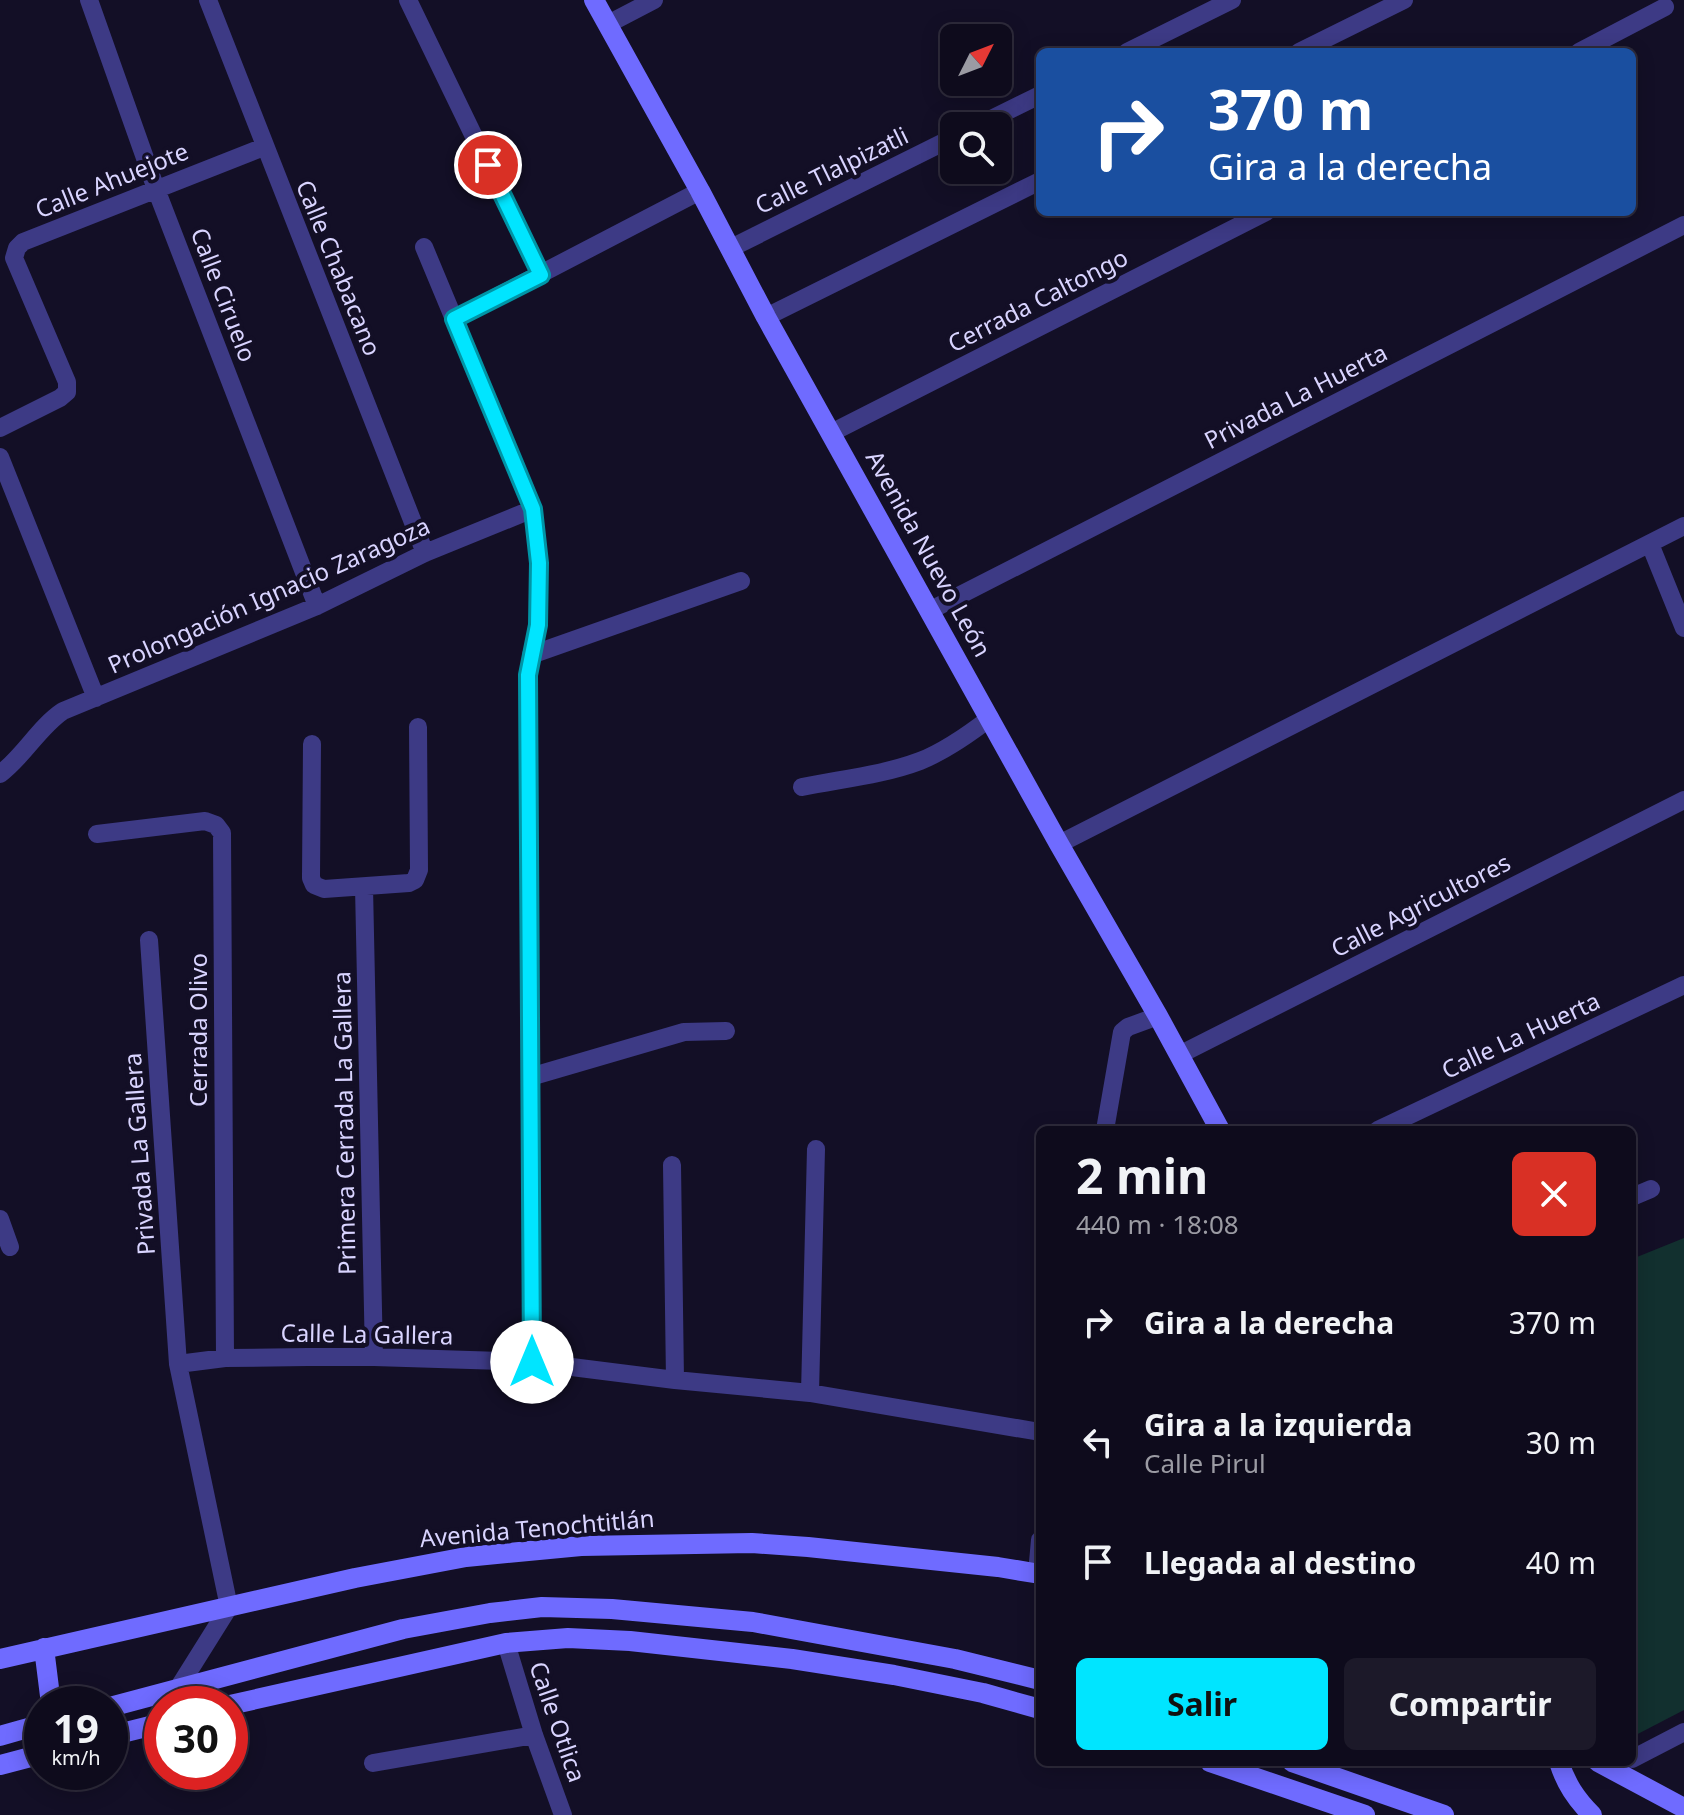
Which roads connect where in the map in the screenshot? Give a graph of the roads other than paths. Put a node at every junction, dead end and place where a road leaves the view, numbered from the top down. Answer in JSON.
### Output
{"nodes":[{"id":1,"x":89,"y":0,"type":"edge"},
{"id":2,"x":208,"y":0,"type":"edge"},
{"id":3,"x":408,"y":0,"type":"edge"},
{"id":4,"x":594,"y":0,"type":"edge"},
{"id":5,"x":654,"y":0,"type":"edge"},
{"id":6,"x":1232,"y":0,"type":"edge"},
{"id":7,"x":1404,"y":0,"type":"edge"},
{"id":8,"x":1665,"y":7,"type":"dead end"},
{"id":9,"x":608,"y":24,"type":"junction"},
{"id":10,"x":1135,"y":48,"type":"edge"},
{"id":11,"x":1307,"y":48,"type":"edge"},
{"id":12,"x":1587,"y":48,"type":"edge"},
{"id":13,"x":1036,"y":97,"type":"edge"},
{"id":14,"x":1005,"y":112,"type":"edge"},
{"id":15,"x":940,"y":144,"type":"edge"},
{"id":16,"x":264,"y":147,"type":"junction"},
{"id":17,"x":1036,"y":183,"type":"edge"},
{"id":18,"x":156,"y":189,"type":"junction"},
{"id":19,"x":700,"y":191,"type":"junction"},
{"id":20,"x":1258,"y":216,"type":"edge"},
{"id":21,"x":1684,"y":225,"type":"edge"},
{"id":22,"x":424,"y":247,"type":"dead end"},
{"id":23,"x":731,"y":248,"type":"junction"},
{"id":24,"x":541,"y":275,"type":"junction"},
{"id":25,"x":766,"y":317,"type":"junction"},
{"id":26,"x":454,"y":319,"type":"junction"},
{"id":27,"x":0,"y":428,"type":"edge"},
{"id":28,"x":831,"y":433,"type":"junction"},
{"id":29,"x":0,"y":457,"type":"edge"},
{"id":30,"x":533,"y":509,"type":"junction"},
{"id":31,"x":1684,"y":526,"type":"edge"},
{"id":32,"x":1650,"y":544,"type":"junction"},
{"id":33,"x":425,"y":553,"type":"junction"},
{"id":34,"x":741,"y":581,"type":"dead end"},
{"id":35,"x":317,"y":606,"type":"junction"},
{"id":36,"x":929,"y":611,"type":"junction"},
{"id":37,"x":1684,"y":628,"type":"edge"},
{"id":38,"x":531,"y":655,"type":"junction"},
{"id":39,"x":96,"y":698,"type":"junction"},
{"id":40,"x":990,"y":718,"type":"junction"},
{"id":41,"x":418,"y":727,"type":"dead end"},
{"id":42,"x":312,"y":744,"type":"dead end"},
{"id":43,"x":0,"y":774,"type":"edge"},
{"id":44,"x":802,"y":787,"type":"dead end"},
{"id":45,"x":1684,"y":800,"type":"edge"},
{"id":46,"x":97,"y":834,"type":"dead end"},
{"id":47,"x":1059,"y":844,"type":"junction"},
{"id":48,"x":364,"y":887,"type":"junction"},
{"id":49,"x":149,"y":940,"type":"dead end"},
{"id":50,"x":1684,"y":985,"type":"edge"},
{"id":51,"x":1158,"y":1016,"type":"junction"},
{"id":52,"x":726,"y":1031,"type":"dead end"},
{"id":53,"x":1179,"y":1055,"type":"junction"},
{"id":54,"x":530,"y":1077,"type":"junction"},
{"id":55,"x":1106,"y":1126,"type":"edge"},
{"id":56,"x":1218,"y":1126,"type":"edge"},
{"id":57,"x":1386,"y":1126,"type":"edge"},
{"id":58,"x":816,"y":1149,"type":"dead end"},
{"id":59,"x":672,"y":1165,"type":"dead end"},
{"id":60,"x":1651,"y":1189,"type":"dead end"},
{"id":61,"x":1636,"y":1195,"type":"edge"},
{"id":62,"x":0,"y":1219,"type":"edge"},
{"id":63,"x":10,"y":1247,"type":"dead end"},
{"id":64,"x":374,"y":1357,"type":"junction"},
{"id":65,"x":225,"y":1358,"type":"junction"},
{"id":66,"x":532,"y":1362,"type":"junction"},
{"id":67,"x":178,"y":1364,"type":"junction"},
{"id":68,"x":675,"y":1380,"type":"junction"},
{"id":69,"x":810,"y":1393,"type":"junction"},
{"id":70,"x":1036,"y":1431,"type":"edge"},
{"id":71,"x":1036,"y":1574,"type":"edge"},
{"id":72,"x":229,"y":1607,"type":"junction"},
{"id":73,"x":506,"y":1643,"type":"junction"},
{"id":74,"x":44,"y":1648,"type":"junction"},
{"id":75,"x":0,"y":1659,"type":"edge"},
{"id":76,"x":1036,"y":1679,"type":"edge"},
{"id":77,"x":49,"y":1686,"type":"edge"},
{"id":78,"x":180,"y":1686,"type":"edge"},
{"id":79,"x":192,"y":1686,"type":"edge"},
{"id":80,"x":248,"y":1701,"type":"edge"},
{"id":81,"x":1036,"y":1708,"type":"edge"},
{"id":82,"x":24,"y":1729,"type":"edge"},
{"id":83,"x":1684,"y":1732,"type":"edge"},
{"id":84,"x":534,"y":1735,"type":"junction"},
{"id":85,"x":0,"y":1736,"type":"edge"},
{"id":86,"x":1636,"y":1757,"type":"edge"},
{"id":87,"x":24,"y":1759,"type":"edge"},
{"id":88,"x":373,"y":1763,"type":"dead end"},
{"id":89,"x":0,"y":1765,"type":"edge"},
{"id":90,"x":1222,"y":1766,"type":"edge"},
{"id":91,"x":1303,"y":1766,"type":"edge"},
{"id":92,"x":1561,"y":1766,"type":"edge"},
{"id":93,"x":1615,"y":1766,"type":"edge"},
{"id":94,"x":1684,"y":1808,"type":"edge"},
{"id":95,"x":563,"y":1815,"type":"edge"},
{"id":96,"x":1365,"y":1815,"type":"edge"},
{"id":97,"x":1444,"y":1815,"type":"edge"},
{"id":98,"x":1592,"y":1815,"type":"edge"}],
"edges":[{"from":1,"to":18,"type":"street","name":"Calle Ciruelo"},
{"from":2,"to":16,"type":"street","name":"Calle Chabacano"},
{"from":3,"to":24,"type":"street"},
{"from":4,"to":9,"type":"street","name":"Avenida Nuevo León"},
{"from":5,"to":9,"type":"street"},
{"from":6,"to":10,"type":"street"},
{"from":7,"to":11,"type":"street"},
{"from":8,"to":12,"type":"street"},
{"from":9,"to":19,"type":"street","name":"Avenida Nuevo León"},
{"from":13,"to":14,"type":"street"},
{"from":15,"to":23,"type":"street","name":"Calle Tlalpizatli"},
{"from":16,"to":18,"type":"street","name":"Calle Ahuejote"},
{"from":16,"to":33,"type":"street","name":"Calle Chabacano"},
{"from":17,"to":25,"type":"street"},
{"from":18,"to":27,"type":"street","name":"Calle Ahuejote"},
{"from":18,"to":35,"type":"street","name":"Calle Ciruelo"},
{"from":19,"to":23,"type":"street","name":"Avenida Nuevo León"},
{"from":19,"to":24,"type":"street"},
{"from":20,"to":28,"type":"street","name":"Cerrada Caltongo"},
{"from":21,"to":36,"type":"street","name":"Privada La Huerta"},
{"from":22,"to":26,"type":"street"},
{"from":23,"to":25,"type":"street","name":"Avenida Nuevo León"},
{"from":24,"to":26,"type":"street"},
{"from":25,"to":28,"type":"street","name":"Avenida Nuevo León"},
{"from":26,"to":30,"type":"street"},
{"from":28,"to":36,"type":"street","name":"Avenida Nuevo León"},
{"from":29,"to":39,"type":"street"},
{"from":30,"to":33,"type":"street","name":"Prolongación Ignacio Zaragoza"},
{"from":30,"to":38,"type":"street"},
{"from":31,"to":32,"type":"street"},
{"from":32,"to":37,"type":"street"},
{"from":32,"to":47,"type":"street"},
{"from":33,"to":35,"type":"street","name":"Prolongación Ignacio Zaragoza"},
{"from":34,"to":38,"type":"street"},
{"from":35,"to":39,"type":"street","name":"Prolongación Ignacio Zaragoza"},
{"from":36,"to":40,"type":"street","name":"Avenida Nuevo León"},
{"from":38,"to":54,"type":"street"},
{"from":39,"to":43,"type":"street","name":"Prolongación Ignacio Zaragoza"},
{"from":40,"to":44,"type":"street"},
{"from":40,"to":47,"type":"street","name":"Avenida Nuevo León"},
{"from":41,"to":48,"type":"street"},
{"from":42,"to":48,"type":"street"},
{"from":45,"to":53,"type":"street","name":"Calle Agricultores"},
{"from":46,"to":65,"type":"street","name":"Cerrada Olivo"},
{"from":47,"to":51,"type":"street","name":"Avenida Nuevo León"},
{"from":48,"to":64,"type":"street","name":"Primera Cerrada La Gallera"},
{"from":49,"to":67,"type":"street","name":"Privada La Gallera"},
{"from":50,"to":57,"type":"street","name":"Calle La Huerta"},
{"from":51,"to":53,"type":"street","name":"Avenida Nuevo León"},
{"from":51,"to":55,"type":"street"},
{"from":52,"to":54,"type":"street"},
{"from":53,"to":56,"type":"street","name":"Avenida Nuevo León"},
{"from":54,"to":66,"type":"street"},
{"from":58,"to":69,"type":"street"},
{"from":59,"to":68,"type":"street"},
{"from":60,"to":61,"type":"street"},
{"from":62,"to":63,"type":"street"},
{"from":64,"to":65,"type":"street","name":"Calle La Gallera"},
{"from":64,"to":66,"type":"street","name":"Calle La Gallera"},
{"from":65,"to":67,"type":"street","name":"Calle La Gallera"},
{"from":66,"to":68,"type":"street","name":"Calle La Gallera"},
{"from":67,"to":72,"type":"street"},
{"from":68,"to":69,"type":"street","name":"Calle La Gallera"},
{"from":69,"to":70,"type":"street","name":"Calle La Gallera"},
{"from":71,"to":72,"type":"street","name":"Avenida Tenochtitlán"},
{"from":72,"to":74,"type":"street","name":"Avenida Tenochtitlán"},
{"from":72,"to":78,"type":"street"},
{"from":73,"to":80,"type":"street"},
{"from":73,"to":81,"type":"street"},
{"from":73,"to":84,"type":"street","name":"Calle Otlica"},
{"from":74,"to":75,"type":"street","name":"Avenida Tenochtitlán"},
{"from":74,"to":77,"type":"street"},
{"from":76,"to":79,"type":"street"},
{"from":82,"to":85,"type":"street"},
{"from":83,"to":86,"type":"street"},
{"from":84,"to":88,"type":"street"},
{"from":84,"to":95,"type":"street","name":"Calle Otlica"},
{"from":87,"to":89,"type":"street"},
{"from":90,"to":96,"type":"street"},
{"from":91,"to":97,"type":"street"},
{"from":92,"to":98,"type":"street"},
{"from":93,"to":94,"type":"street"}]}
